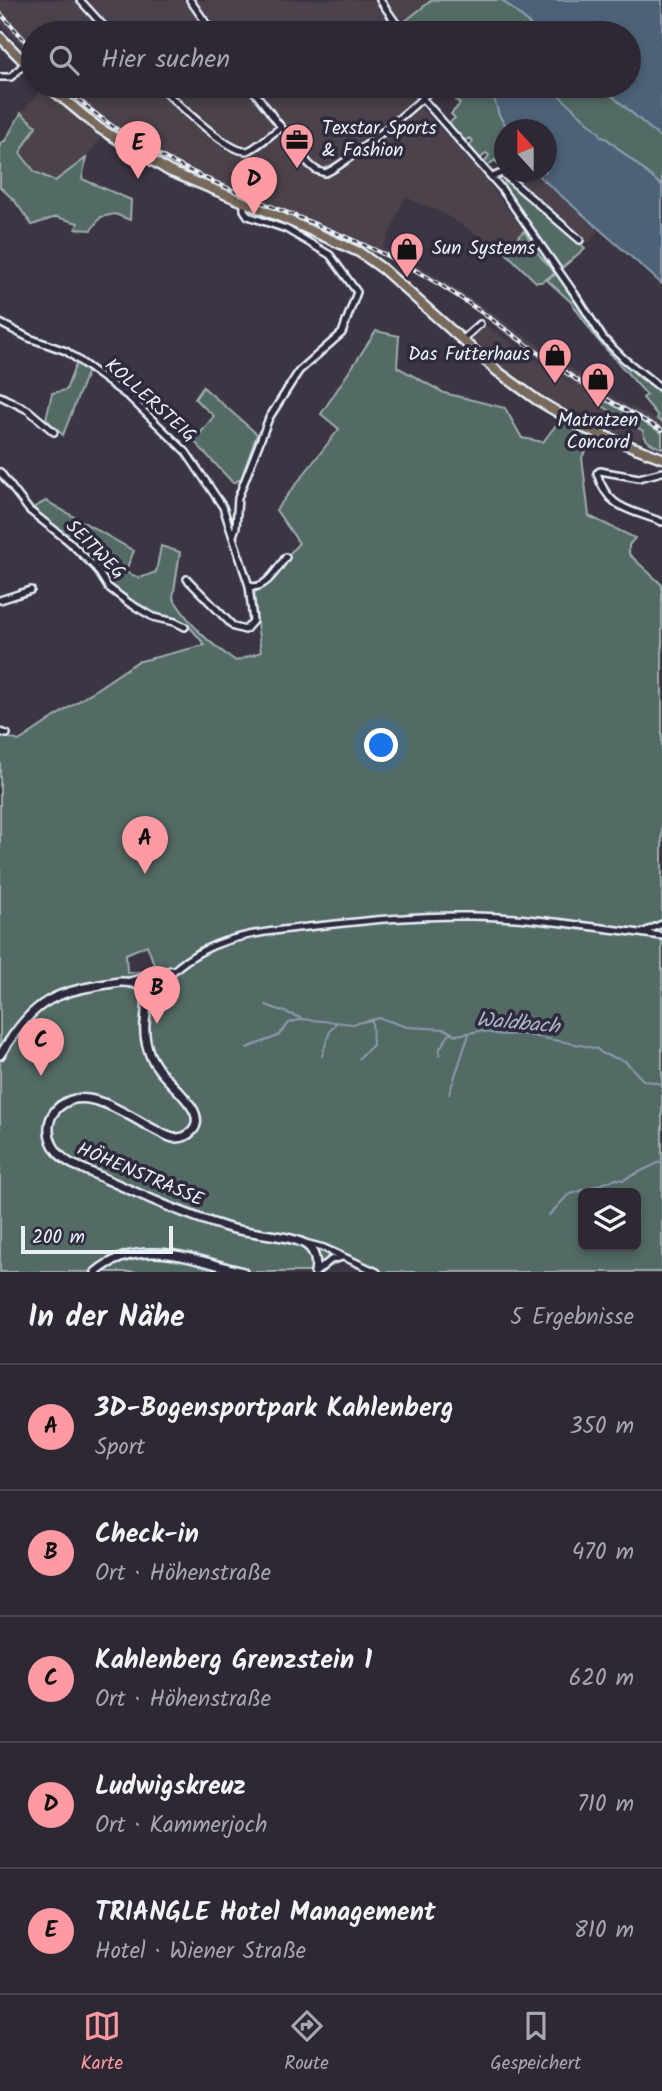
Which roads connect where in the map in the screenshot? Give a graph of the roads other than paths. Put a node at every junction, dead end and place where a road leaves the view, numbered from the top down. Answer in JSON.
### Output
{"nodes":[{"id":1,"x":80,"y":0,"type":"edge"},
{"id":2,"x":190,"y":0,"type":"edge"},
{"id":3,"x":380,"y":0,"type":"edge"},
{"id":4,"x":99,"y":21,"type":"edge"},
{"id":5,"x":204,"y":21,"type":"edge"},
{"id":6,"x":395,"y":21,"type":"edge"},
{"id":7,"x":0,"y":37,"type":"edge"},
{"id":8,"x":21,"y":60,"type":"edge"},
{"id":9,"x":21,"y":68,"type":"edge"},
{"id":10,"x":0,"y":77,"type":"edge"},
{"id":11,"x":62,"y":98,"type":"edge"},
{"id":12,"x":173,"y":98,"type":"edge"},
{"id":13,"x":259,"y":98,"type":"edge"},
{"id":14,"x":422,"y":99,"type":"joint"},
{"id":15,"x":281,"y":127,"type":"junction"},
{"id":16,"x":492,"y":177,"type":"junction"},
{"id":17,"x":244,"y":202,"type":"junction"},
{"id":18,"x":580,"y":240,"type":"dead end"},
{"id":19,"x":579,"y":300,"type":"junction"},
{"id":20,"x":572,"y":308,"type":"dead end"},
{"id":21,"x":0,"y":323,"type":"edge"},
{"id":22,"x":480,"y":324,"type":"dead end"},
{"id":23,"x":462,"y":340,"type":"junction"},
{"id":24,"x":662,"y":389,"type":"edge"},
{"id":25,"x":0,"y":396,"type":"edge"},
{"id":26,"x":54,"y":432,"type":"dead end"},
{"id":27,"x":662,"y":458,"type":"edge"},
{"id":28,"x":0,"y":472,"type":"edge"},
{"id":29,"x":662,"y":472,"type":"edge"},
{"id":30,"x":662,"y":522,"type":"edge"},
{"id":31,"x":233,"y":536,"type":"junction"},
{"id":32,"x":286,"y":557,"type":"dead end"},
{"id":33,"x":187,"y":579,"type":"dead end"},
{"id":34,"x":249,"y":586,"type":"junction"},
{"id":35,"x":32,"y":590,"type":"dead end"},
{"id":36,"x":0,"y":600,"type":"edge"},
{"id":37,"x":185,"y":627,"type":"dead end"},
{"id":38,"x":0,"y":732,"type":"edge"},
{"id":39,"x":7,"y":734,"type":"dead end"},
{"id":40,"x":662,"y":924,"type":"edge"},
{"id":41,"x":640,"y":933,"type":"junction"},
{"id":42,"x":662,"y":936,"type":"edge"},
{"id":43,"x":174,"y":969,"type":"junction"},
{"id":44,"x":131,"y":983,"type":"junction"},
{"id":45,"x":148,"y":1005,"type":"junction"},
{"id":46,"x":0,"y":1055,"type":"edge"},
{"id":47,"x":299,"y":1242,"type":"junction"},
{"id":48,"x":345,"y":1257,"type":"junction"},
{"id":49,"x":96,"y":1272,"type":"edge"},
{"id":50,"x":243,"y":1272,"type":"edge"},
{"id":51,"x":315,"y":1272,"type":"edge"},
{"id":52,"x":377,"y":1272,"type":"edge"}],
"edges":[{"from":1,"to":4,"type":"street"},
{"from":2,"to":5,"type":"street"},
{"from":3,"to":6,"type":"street"},
{"from":7,"to":8,"type":"main road"},
{"from":9,"to":10,"type":"street"},
{"from":11,"to":17,"type":"main road"},
{"from":12,"to":15,"type":"street"},
{"from":13,"to":15,"type":"street"},
{"from":14,"to":15,"type":"street"},
{"from":14,"to":16,"type":"street"},
{"from":16,"to":18,"type":"street"},
{"from":16,"to":19,"type":"street"},
{"from":17,"to":23,"type":"main road"},
{"from":17,"to":31,"type":"street"},
{"from":19,"to":20,"type":"street"},
{"from":19,"to":24,"type":"street"},
{"from":21,"to":31,"type":"street","name":"KOLLERSTEIG"},
{"from":22,"to":23,"type":"street"},
{"from":23,"to":27,"type":"main road"},
{"from":25,"to":26,"type":"street"},
{"from":28,"to":37,"type":"street","name":"SEITWEG"},
{"from":29,"to":30,"type":"street"},
{"from":31,"to":34,"type":"street","name":"KOLLERSTEIG"},
{"from":32,"to":34,"type":"street"},
{"from":33,"to":34,"type":"street","name":"KOLLERSTEIG"},
{"from":35,"to":36,"type":"street"},
{"from":38,"to":39,"type":"street"},
{"from":40,"to":41,"type":"street"},
{"from":41,"to":42,"type":"street"},
{"from":41,"to":43,"type":"street"},
{"from":43,"to":44,"type":"street"},
{"from":43,"to":45,"type":"street"},
{"from":44,"to":45,"type":"street"},
{"from":44,"to":46,"type":"street"},
{"from":45,"to":47,"type":"street","name":"HÖHENSTRASSE"},
{"from":47,"to":48,"type":"street","name":"HÖHENSTRASSE"},
{"from":47,"to":51,"type":"street"},
{"from":48,"to":51,"type":"street"},
{"from":48,"to":52,"type":"street","name":"HÖHENSTRASSE"},
{"from":49,"to":50,"type":"street"}]}
